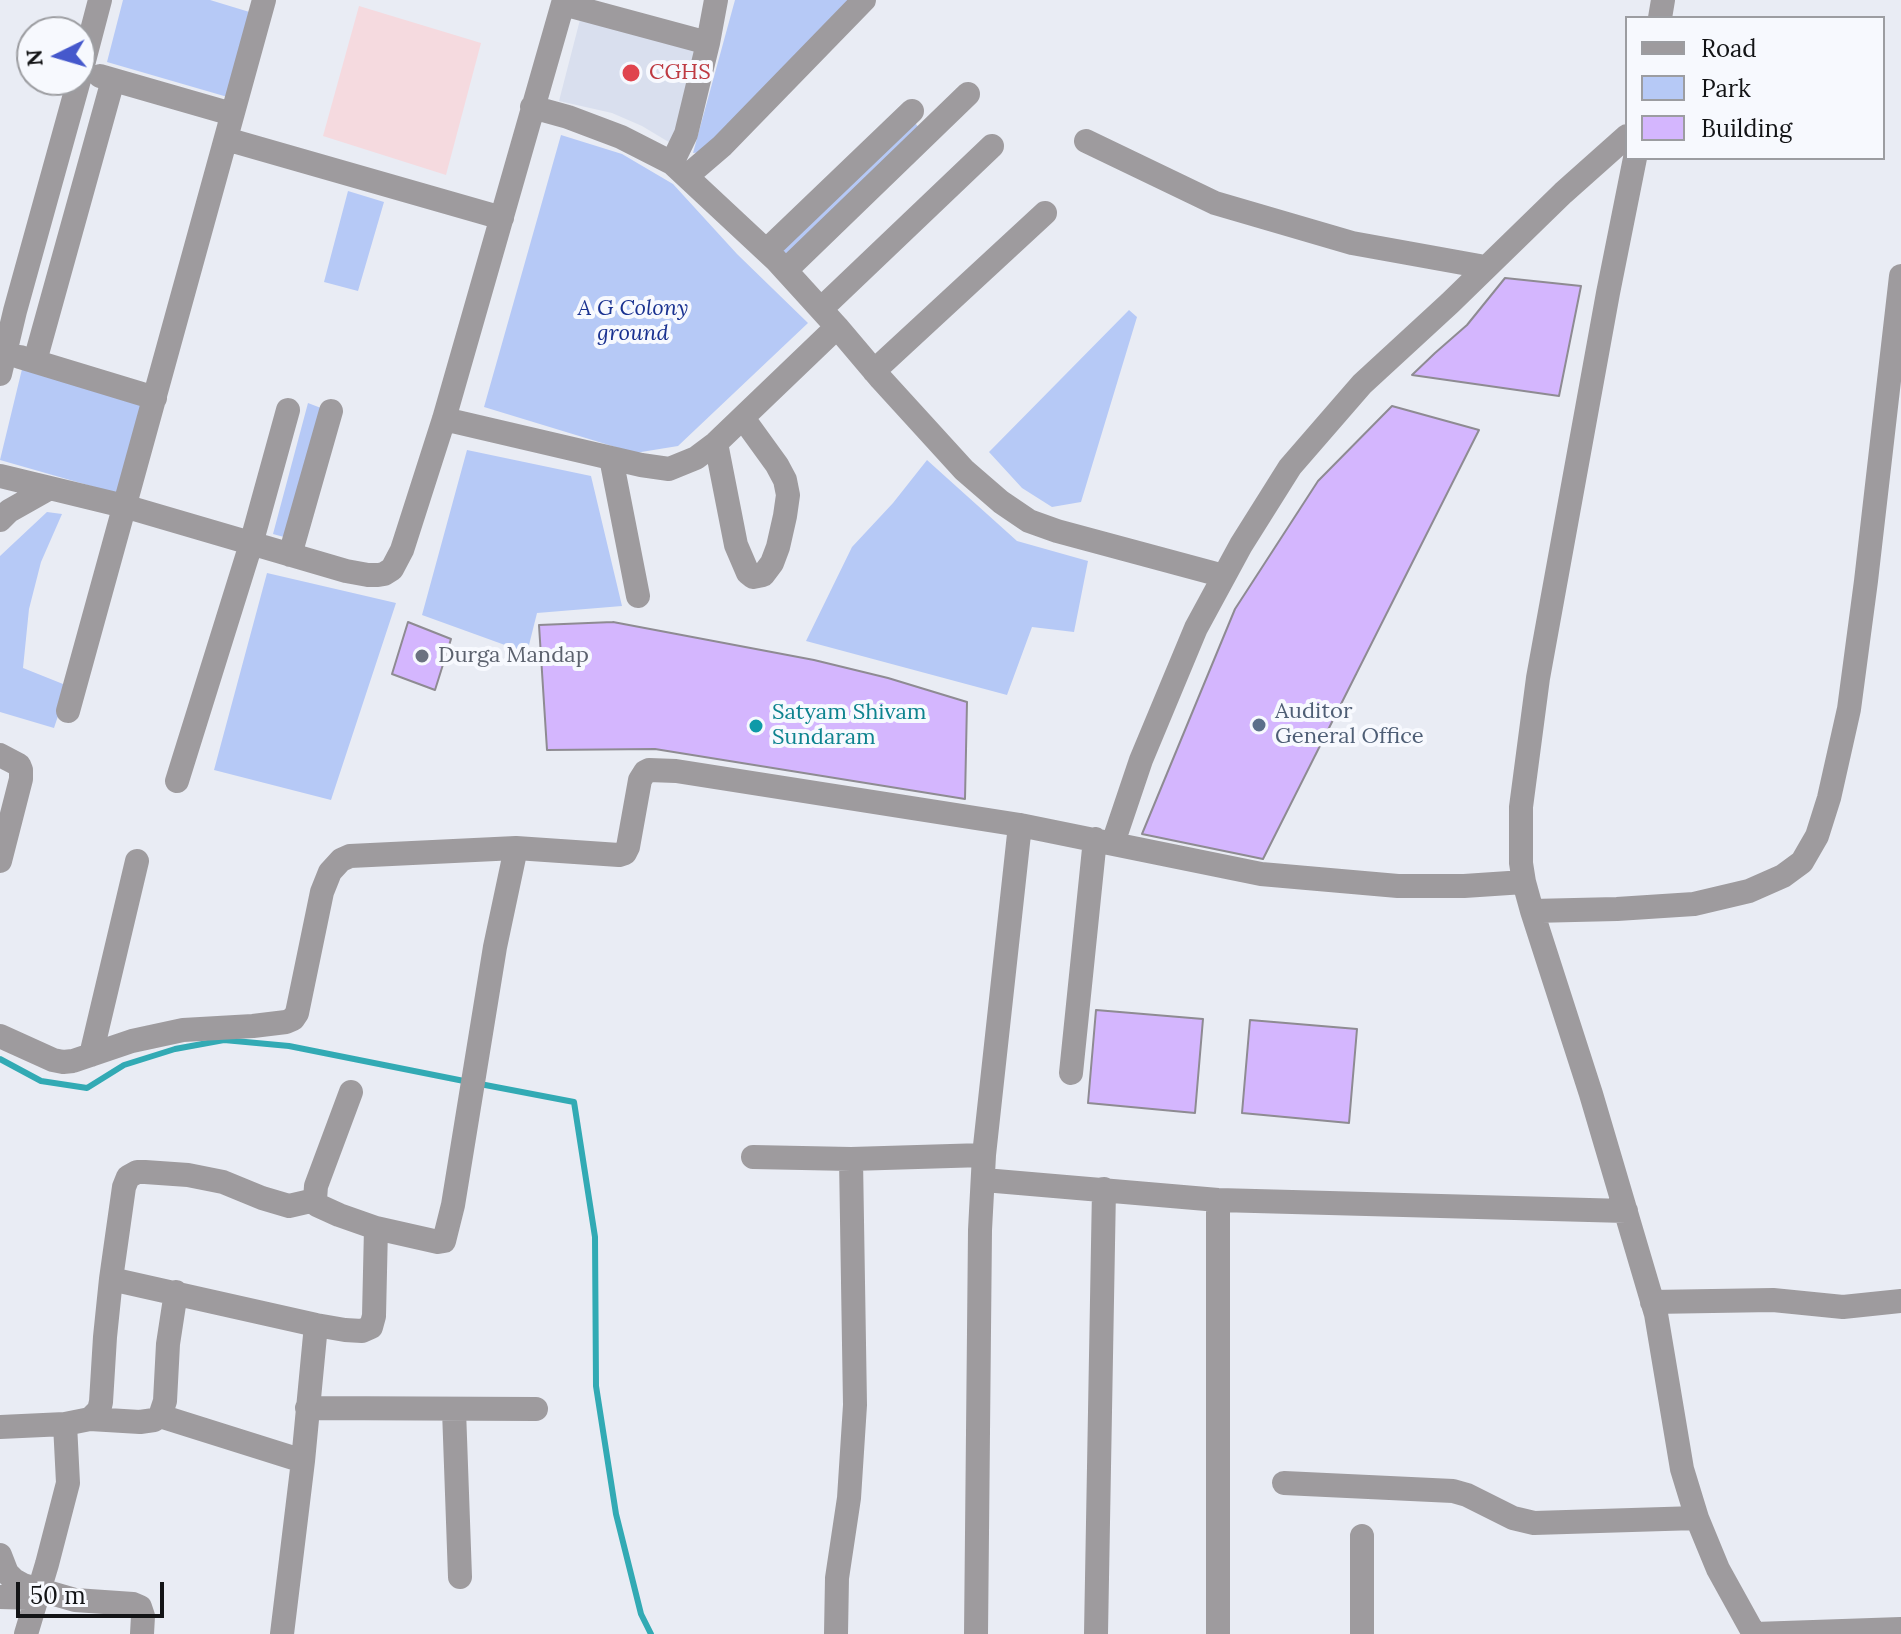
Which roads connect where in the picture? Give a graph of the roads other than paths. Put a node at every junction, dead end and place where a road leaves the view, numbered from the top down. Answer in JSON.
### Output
{"nodes":[{"id":1,"x":716,"y":0,"type":"edge"},
{"id":2,"x":864,"y":0,"type":"edge"},
{"id":3,"x":255,"y":2,"type":"edge"},
{"id":4,"x":564,"y":2,"type":"edge"},
{"id":5,"x":708,"y":43,"type":"junction"},
{"id":6,"x":96,"y":77,"type":"edge"},
{"id":7,"x":113,"y":80,"type":"junction"},
{"id":8,"x":968,"y":94,"type":"dead end"},
{"id":9,"x":74,"y":96,"type":"edge"},
{"id":10,"x":532,"y":107,"type":"junction"},
{"id":11,"x":912,"y":111,"type":"dead end"},
{"id":12,"x":232,"y":114,"type":"junction"},
{"id":13,"x":1625,"y":138,"type":"edge"},
{"id":14,"x":226,"y":139,"type":"junction"},
{"id":15,"x":1086,"y":141,"type":"dead end"},
{"id":16,"x":992,"y":146,"type":"dead end"},
{"id":17,"x":1635,"y":160,"type":"edge"},
{"id":18,"x":680,"y":170,"type":"junction"},
{"id":19,"x":1045,"y":213,"type":"dead end"},
{"id":20,"x":502,"y":218,"type":"junction"},
{"id":21,"x":767,"y":250,"type":"junction"},
{"id":22,"x":1485,"y":267,"type":"junction"},
{"id":23,"x":786,"y":270,"type":"junction"},
{"id":24,"x":1901,"y":276,"type":"edge"},
{"id":25,"x":821,"y":309,"type":"junction"},
{"id":26,"x":837,"y":327,"type":"junction"},
{"id":27,"x":35,"y":361,"type":"junction"},
{"id":28,"x":3,"y":363,"type":"edge"},
{"id":29,"x":874,"y":371,"type":"junction"},
{"id":30,"x":155,"y":398,"type":"junction"},
{"id":31,"x":288,"y":410,"type":"dead end"},
{"id":32,"x":331,"y":411,"type":"dead end"},
{"id":33,"x":743,"y":418,"type":"junction"},
{"id":34,"x":444,"y":419,"type":"junction"},
{"id":35,"x":716,"y":443,"type":"junction"},
{"id":36,"x":611,"y":458,"type":"junction"},
{"id":37,"x":0,"y":476,"type":"edge"},
{"id":38,"x":48,"y":489,"type":"junction"},
{"id":39,"x":124,"y":506,"type":"junction"},
{"id":40,"x":0,"y":520,"type":"edge"},
{"id":41,"x":251,"y":544,"type":"junction"},
{"id":42,"x":290,"y":555,"type":"junction"},
{"id":43,"x":1224,"y":576,"type":"junction"},
{"id":44,"x":638,"y":596,"type":"dead end"},
{"id":45,"x":68,"y":711,"type":"dead end"},
{"id":46,"x":0,"y":755,"type":"edge"},
{"id":47,"x":177,"y":781,"type":"dead end"},
{"id":48,"x":1020,"y":825,"type":"junction"},
{"id":49,"x":1104,"y":841,"type":"junction"},
{"id":50,"x":516,"y":848,"type":"junction"},
{"id":51,"x":0,"y":861,"type":"edge"},
{"id":52,"x":137,"y":861,"type":"dead end"},
{"id":53,"x":1524,"y":882,"type":"junction"},
{"id":54,"x":1532,"y":911,"type":"junction"},
{"id":55,"x":0,"y":1036,"type":"edge"},
{"id":56,"x":91,"y":1055,"type":"junction"},
{"id":57,"x":1071,"y":1073,"type":"dead end"},
{"id":58,"x":351,"y":1092,"type":"dead end"},
{"id":59,"x":984,"y":1155,"type":"junction"},
{"id":60,"x":753,"y":1157,"type":"dead end"},
{"id":61,"x":851,"y":1159,"type":"junction"},
{"id":62,"x":984,"y":1180,"type":"junction"},
{"id":63,"x":1104,"y":1189,"type":"junction"},
{"id":64,"x":315,"y":1200,"type":"junction"},
{"id":65,"x":1218,"y":1200,"type":"junction"},
{"id":66,"x":1626,"y":1211,"type":"junction"},
{"id":67,"x":376,"y":1228,"type":"junction"},
{"id":68,"x":111,"y":1279,"type":"junction"},
{"id":69,"x":176,"y":1292,"type":"junction"},
{"id":70,"x":1901,"y":1301,"type":"edge"},
{"id":71,"x":1652,"y":1302,"type":"junction"},
{"id":72,"x":316,"y":1325,"type":"junction"},
{"id":73,"x":307,"y":1408,"type":"junction"},
{"id":74,"x":536,"y":1409,"type":"dead end"},
{"id":75,"x":454,"y":1410,"type":"junction"},
{"id":76,"x":160,"y":1416,"type":"junction"},
{"id":77,"x":90,"y":1419,"type":"junction"},
{"id":78,"x":65,"y":1424,"type":"junction"},
{"id":79,"x":0,"y":1427,"type":"edge"},
{"id":80,"x":303,"y":1461,"type":"junction"},
{"id":81,"x":1284,"y":1483,"type":"dead end"},
{"id":82,"x":1697,"y":1518,"type":"junction"},
{"id":83,"x":1362,"y":1536,"type":"dead end"},
{"id":84,"x":0,"y":1555,"type":"edge"},
{"id":85,"x":460,"y":1577,"type":"dead end"},
{"id":86,"x":37,"y":1594,"type":"junction"},
{"id":87,"x":0,"y":1597,"type":"edge"},
{"id":88,"x":1901,"y":1629,"type":"edge"},
{"id":89,"x":26,"y":1634,"type":"edge"},
{"id":90,"x":142,"y":1634,"type":"edge"},
{"id":91,"x":282,"y":1634,"type":"edge"},
{"id":92,"x":836,"y":1634,"type":"edge"},
{"id":93,"x":976,"y":1634,"type":"edge"},
{"id":94,"x":1096,"y":1634,"type":"edge"},
{"id":95,"x":1218,"y":1634,"type":"edge"},
{"id":96,"x":1362,"y":1634,"type":"edge"},
{"id":97,"x":1755,"y":1634,"type":"edge"}],
"edges":[{"from":1,"to":5,"type":"street"},
{"from":2,"to":18,"type":"street"},
{"from":3,"to":12,"type":"street"},
{"from":4,"to":5,"type":"street"},
{"from":4,"to":10,"type":"street"},
{"from":5,"to":18,"type":"street"},
{"from":6,"to":7,"type":"street"},
{"from":7,"to":12,"type":"street"},
{"from":7,"to":27,"type":"street"},
{"from":8,"to":23,"type":"street"},
{"from":9,"to":28,"type":"street"},
{"from":10,"to":18,"type":"street"},
{"from":10,"to":20,"type":"street"},
{"from":11,"to":21,"type":"street"},
{"from":12,"to":14,"type":"street"},
{"from":13,"to":22,"type":"street"},
{"from":14,"to":20,"type":"street"},
{"from":14,"to":30,"type":"street"},
{"from":15,"to":22,"type":"street"},
{"from":16,"to":25,"type":"street"},
{"from":17,"to":53,"type":"street"},
{"from":18,"to":21,"type":"street"},
{"from":19,"to":29,"type":"street"},
{"from":20,"to":34,"type":"street"},
{"from":21,"to":23,"type":"street"},
{"from":22,"to":43,"type":"street"},
{"from":23,"to":25,"type":"street"},
{"from":24,"to":54,"type":"street"},
{"from":25,"to":26,"type":"street"},
{"from":26,"to":29,"type":"street"},
{"from":26,"to":33,"type":"street"},
{"from":27,"to":28,"type":"street"},
{"from":27,"to":30,"type":"street"},
{"from":29,"to":43,"type":"street"},
{"from":30,"to":39,"type":"street"},
{"from":31,"to":41,"type":"street"},
{"from":32,"to":42,"type":"street"},
{"from":33,"to":35,"type":"street"},
{"from":33,"to":35,"type":"street"},
{"from":34,"to":36,"type":"street"},
{"from":34,"to":42,"type":"street"},
{"from":35,"to":36,"type":"street"},
{"from":36,"to":44,"type":"street"},
{"from":37,"to":38,"type":"street"},
{"from":38,"to":39,"type":"street"},
{"from":38,"to":40,"type":"street"},
{"from":39,"to":41,"type":"street"},
{"from":39,"to":45,"type":"street"},
{"from":41,"to":42,"type":"street"},
{"from":41,"to":47,"type":"street"},
{"from":43,"to":49,"type":"street"},
{"from":46,"to":51,"type":"street"},
{"from":48,"to":49,"type":"street"},
{"from":48,"to":50,"type":"street"},
{"from":48,"to":59,"type":"street"},
{"from":49,"to":53,"type":"street"},
{"from":49,"to":57,"type":"street"},
{"from":50,"to":56,"type":"street"},
{"from":50,"to":67,"type":"street"},
{"from":52,"to":56,"type":"street"},
{"from":53,"to":54,"type":"street"},
{"from":54,"to":66,"type":"street"},
{"from":55,"to":56,"type":"street"},
{"from":58,"to":64,"type":"street"},
{"from":59,"to":61,"type":"street"},
{"from":59,"to":62,"type":"street"},
{"from":60,"to":61,"type":"street"},
{"from":61,"to":92,"type":"street"},
{"from":62,"to":63,"type":"street"},
{"from":62,"to":93,"type":"street"},
{"from":63,"to":65,"type":"street"},
{"from":63,"to":94,"type":"street"},
{"from":64,"to":67,"type":"street"},
{"from":64,"to":68,"type":"street"},
{"from":65,"to":66,"type":"street"},
{"from":65,"to":95,"type":"street"},
{"from":66,"to":71,"type":"street"},
{"from":67,"to":72,"type":"street"},
{"from":68,"to":69,"type":"street"},
{"from":68,"to":77,"type":"street"},
{"from":69,"to":72,"type":"street"},
{"from":69,"to":76,"type":"street"},
{"from":70,"to":71,"type":"street"},
{"from":71,"to":82,"type":"street"},
{"from":72,"to":73,"type":"street"},
{"from":73,"to":75,"type":"street"},
{"from":73,"to":80,"type":"street"},
{"from":74,"to":75,"type":"street"},
{"from":75,"to":85,"type":"street"},
{"from":76,"to":77,"type":"street"},
{"from":76,"to":80,"type":"street"},
{"from":77,"to":78,"type":"street"},
{"from":78,"to":79,"type":"street"},
{"from":78,"to":86,"type":"street"},
{"from":80,"to":91,"type":"street"},
{"from":81,"to":82,"type":"street"},
{"from":82,"to":97,"type":"street"},
{"from":83,"to":96,"type":"street"},
{"from":84,"to":86,"type":"street"},
{"from":86,"to":87,"type":"street"},
{"from":86,"to":89,"type":"street"},
{"from":86,"to":90,"type":"street"},
{"from":88,"to":97,"type":"street"}]}
